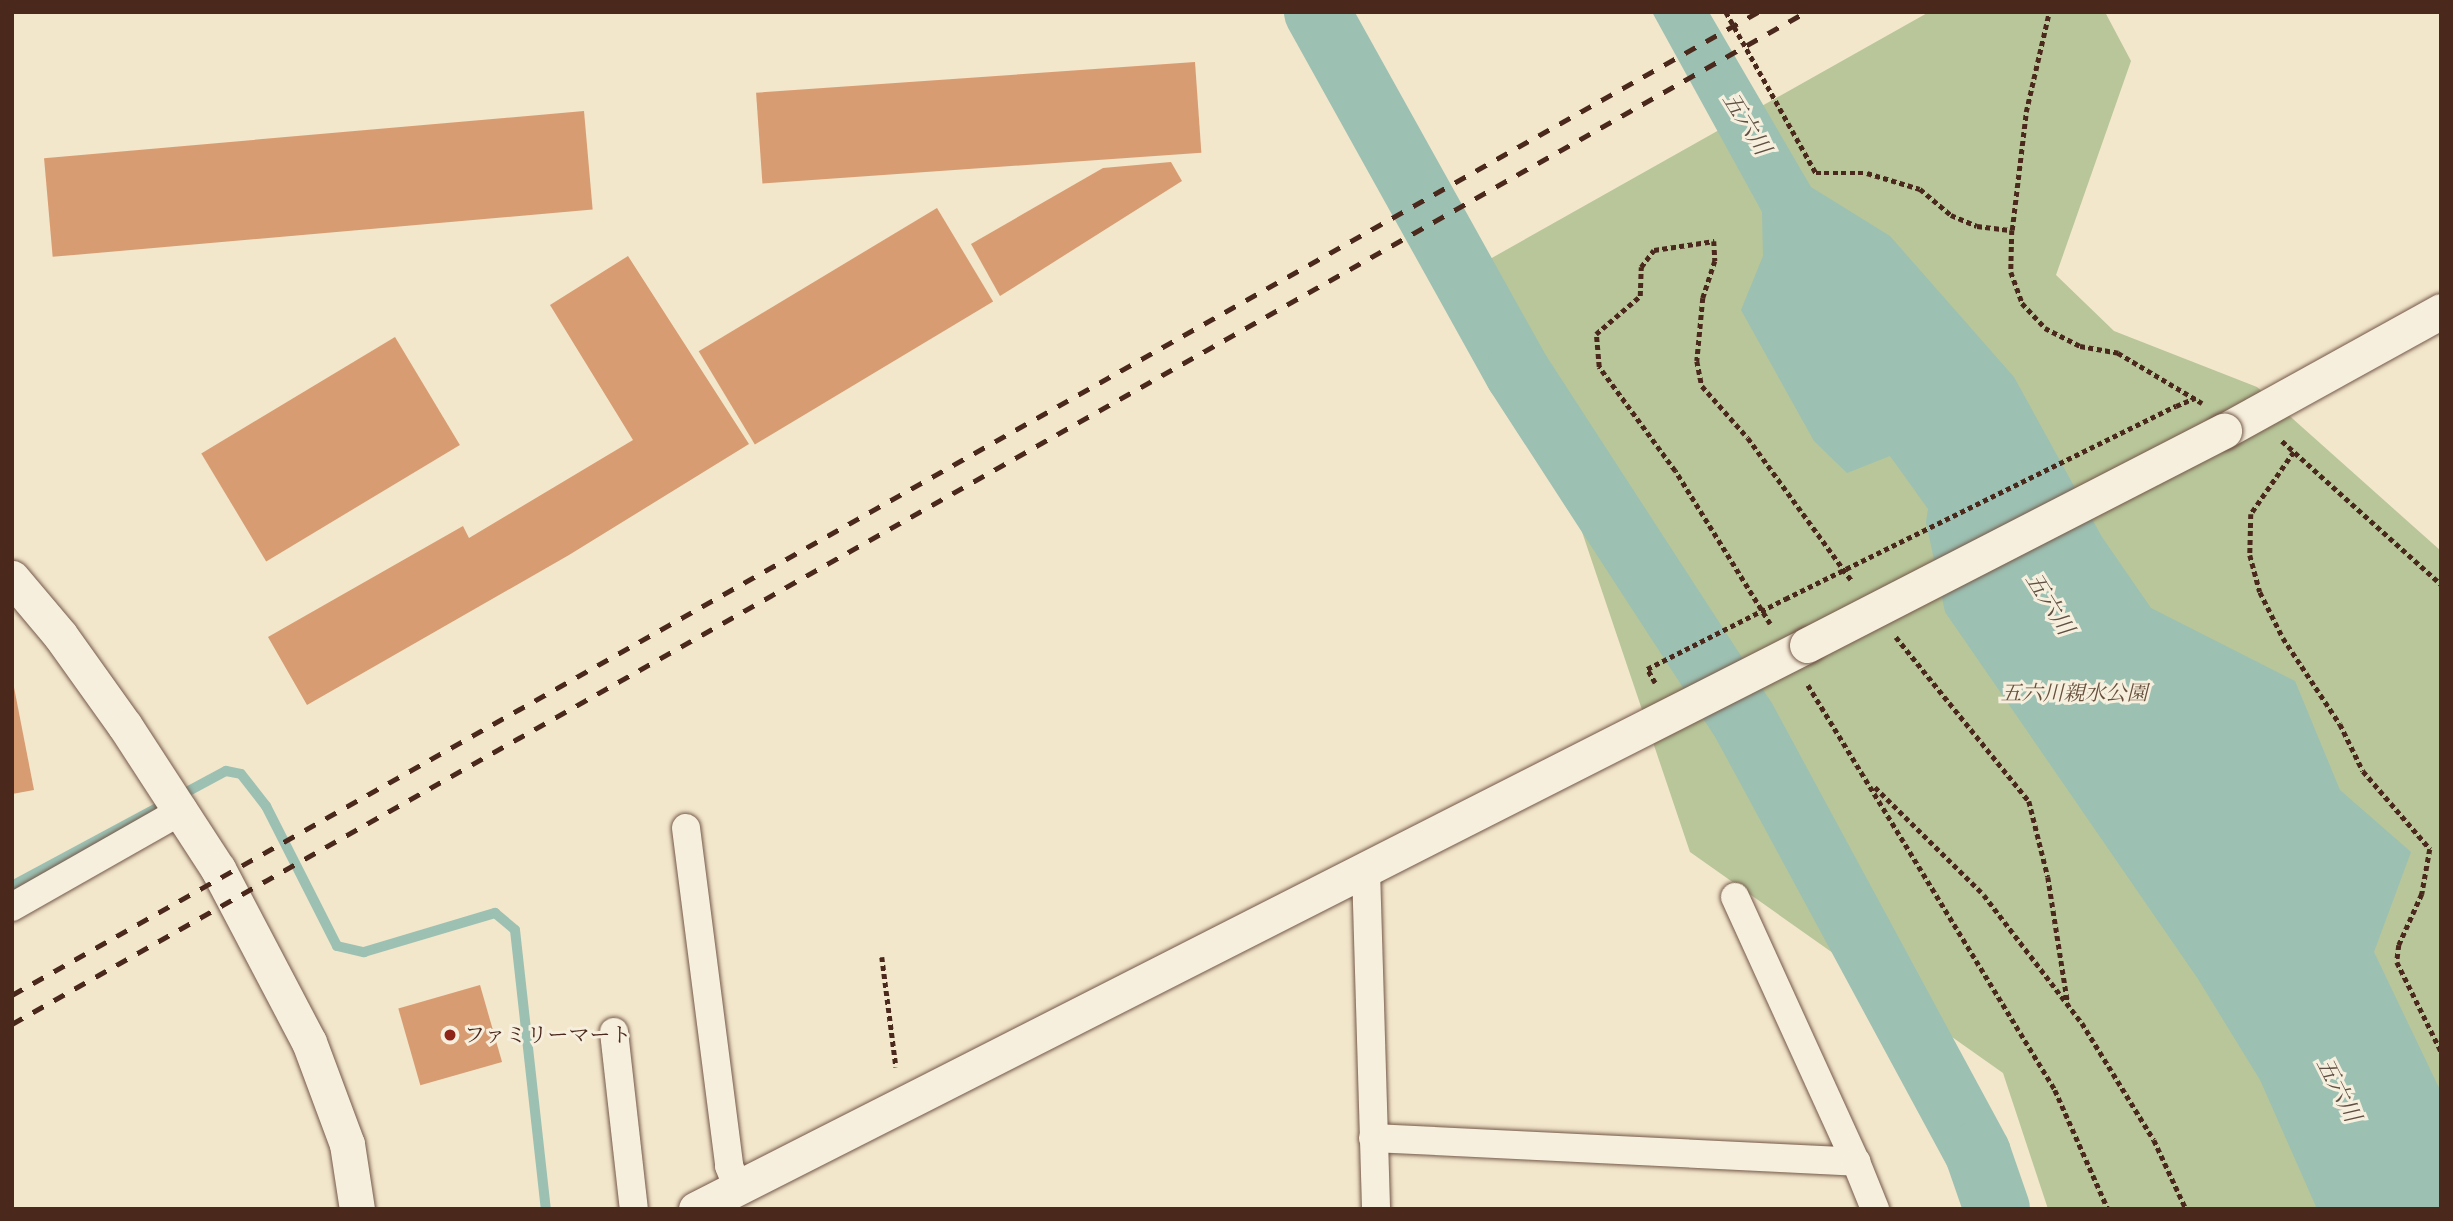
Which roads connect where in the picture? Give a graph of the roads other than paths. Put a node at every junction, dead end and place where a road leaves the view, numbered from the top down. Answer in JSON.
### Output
{"nodes":[{"id":1,"x":2441,"y":311,"type":"edge"},
{"id":2,"x":12,"y":578,"type":"edge"},
{"id":3,"x":183,"y":810,"type":"junction"},
{"id":4,"x":686,"y":828,"type":"dead end"},
{"id":5,"x":1366,"y":870,"type":"junction"},
{"id":6,"x":1735,"y":897,"type":"dead end"},
{"id":7,"x":12,"y":907,"type":"edge"},
{"id":8,"x":614,"y":1032,"type":"dead end"},
{"id":9,"x":1373,"y":1138,"type":"junction"},
{"id":10,"x":1856,"y":1162,"type":"junction"},
{"id":11,"x":738,"y":1188,"type":"junction"},
{"id":12,"x":357,"y":1209,"type":"edge"},
{"id":13,"x":634,"y":1209,"type":"edge"},
{"id":14,"x":696,"y":1209,"type":"edge"},
{"id":15,"x":1377,"y":1209,"type":"edge"},
{"id":16,"x":1875,"y":1209,"type":"edge"}],
"edges":[{"from":1,"to":5,"type":"street","bridge":true},
{"from":2,"to":3,"type":"street"},
{"from":3,"to":7,"type":"street"},
{"from":3,"to":12,"type":"street"},
{"from":4,"to":11,"type":"street"},
{"from":5,"to":9,"type":"street"},
{"from":5,"to":11,"type":"street"},
{"from":6,"to":10,"type":"street"},
{"from":8,"to":13,"type":"street"},
{"from":9,"to":10,"type":"street"},
{"from":9,"to":15,"type":"street"},
{"from":10,"to":16,"type":"street"},
{"from":11,"to":14,"type":"street"}]}
